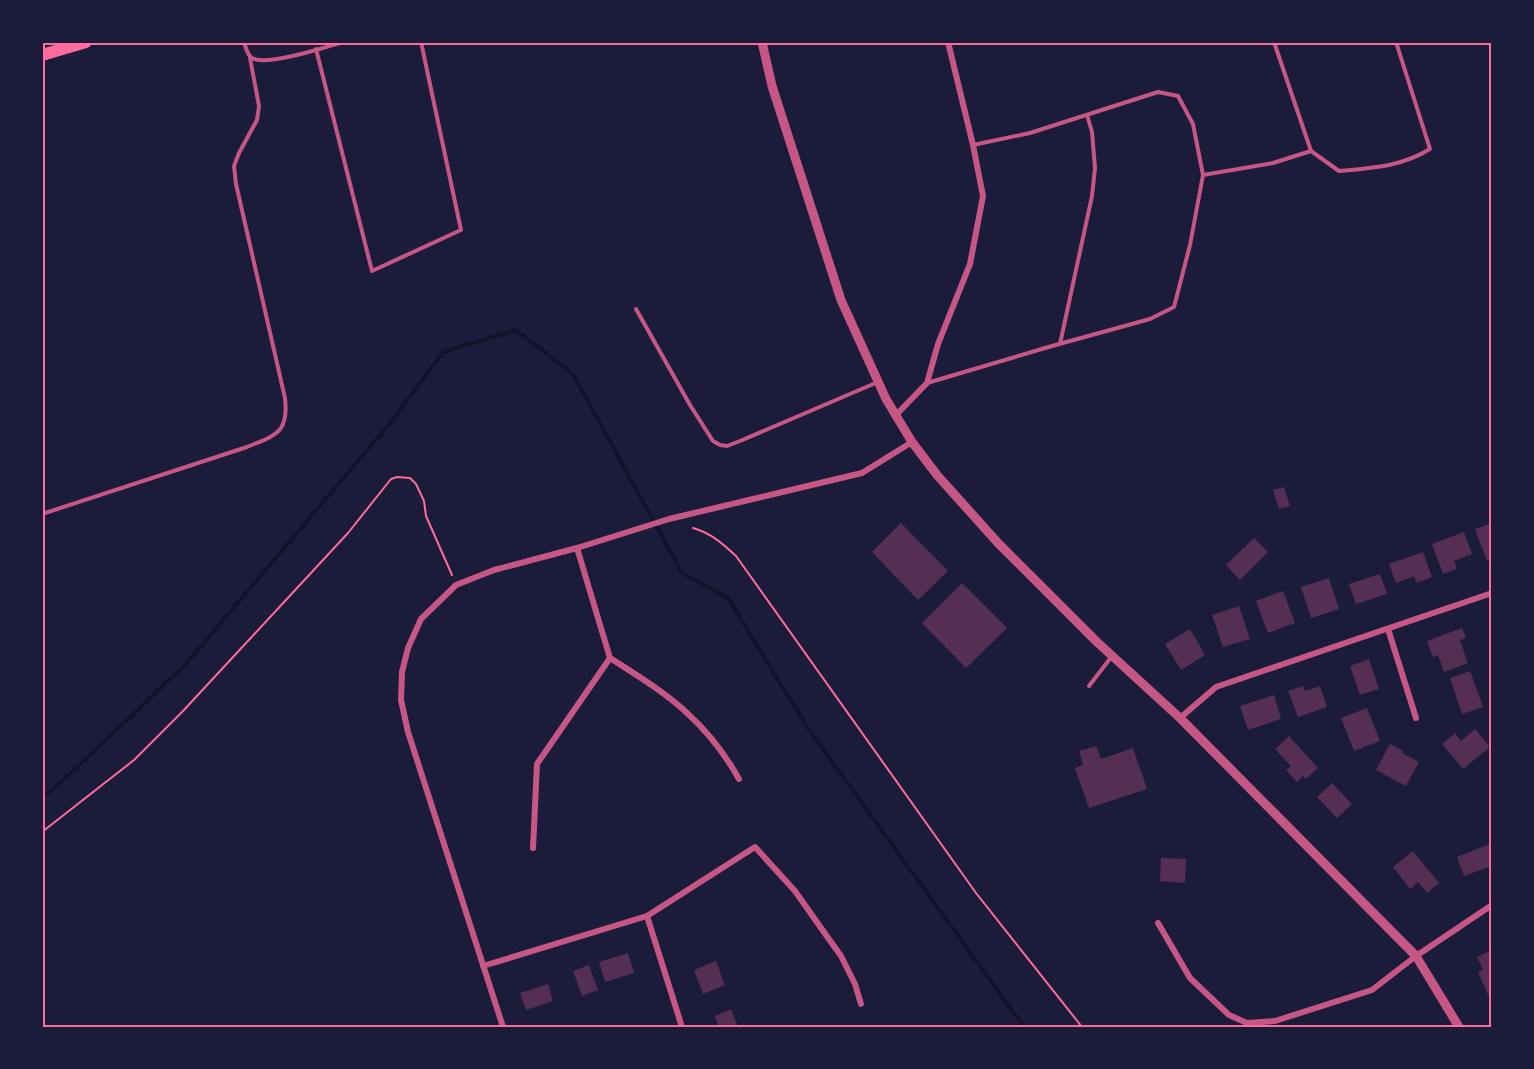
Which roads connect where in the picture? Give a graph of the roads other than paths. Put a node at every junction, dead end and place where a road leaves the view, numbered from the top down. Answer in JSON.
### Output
{"nodes":[{"id":1,"x":57,"y":42,"type":"edge"},
{"id":2,"x":86,"y":42,"type":"edge"},
{"id":3,"x":244,"y":42,"type":"edge"},
{"id":4,"x":344,"y":42,"type":"edge"},
{"id":5,"x":421,"y":42,"type":"edge"},
{"id":6,"x":762,"y":42,"type":"edge"},
{"id":7,"x":948,"y":42,"type":"edge"},
{"id":8,"x":1274,"y":42,"type":"edge"},
{"id":9,"x":1396,"y":42,"type":"edge"},
{"id":10,"x":316,"y":49,"type":"junction"},
{"id":11,"x":44,"y":54,"type":"edge"},
{"id":12,"x":250,"y":58,"type":"junction"},
{"id":13,"x":1087,"y":115,"type":"junction"},
{"id":14,"x":973,"y":145,"type":"junction"},
{"id":15,"x":1311,"y":151,"type":"junction"},
{"id":16,"x":1203,"y":175,"type":"junction"},
{"id":17,"x":636,"y":309,"type":"dead end"},
{"id":18,"x":1060,"y":344,"type":"junction"},
{"id":19,"x":878,"y":382,"type":"junction"},
{"id":20,"x":927,"y":383,"type":"junction"},
{"id":21,"x":896,"y":415,"type":"junction"},
{"id":22,"x":912,"y":442,"type":"junction"},
{"id":23,"x":42,"y":514,"type":"edge"},
{"id":24,"x":577,"y":548,"type":"junction"},
{"id":25,"x":1492,"y":593,"type":"edge"},
{"id":26,"x":1388,"y":629,"type":"junction"},
{"id":27,"x":1112,"y":656,"type":"junction"},
{"id":28,"x":610,"y":658,"type":"junction"},
{"id":29,"x":1089,"y":686,"type":"dead end"},
{"id":30,"x":1180,"y":718,"type":"junction"},
{"id":31,"x":1416,"y":718,"type":"dead end"},
{"id":32,"x":739,"y":779,"type":"dead end"},
{"id":33,"x":534,"y":848,"type":"dead end"},
{"id":34,"x":1492,"y":905,"type":"edge"},
{"id":35,"x":647,"y":916,"type":"junction"},
{"id":36,"x":1158,"y":923,"type":"dead end"},
{"id":37,"x":1416,"y":956,"type":"junction"},
{"id":38,"x":483,"y":966,"type":"junction"},
{"id":39,"x":861,"y":1004,"type":"dead end"},
{"id":40,"x":503,"y":1027,"type":"edge"},
{"id":41,"x":682,"y":1027,"type":"edge"},
{"id":42,"x":1460,"y":1027,"type":"edge"}],
"edges":[{"from":1,"to":11,"type":"main road"},
{"from":2,"to":11,"type":"main road"},
{"from":3,"to":12,"type":"lane"},
{"from":4,"to":10,"type":"lane"},
{"from":5,"to":10,"type":"lane"},
{"from":6,"to":19,"type":"street"},
{"from":7,"to":14,"type":"street"},
{"from":8,"to":15,"type":"lane"},
{"from":9,"to":15,"type":"lane"},
{"from":10,"to":12,"type":"lane"},
{"from":12,"to":23,"type":"lane"},
{"from":13,"to":14,"type":"lane"},
{"from":13,"to":16,"type":"lane"},
{"from":13,"to":18,"type":"lane"},
{"from":14,"to":20,"type":"street"},
{"from":15,"to":16,"type":"lane"},
{"from":16,"to":18,"type":"lane"},
{"from":17,"to":19,"type":"lane"},
{"from":18,"to":20,"type":"lane"},
{"from":19,"to":21,"type":"street"},
{"from":20,"to":21,"type":"street"},
{"from":21,"to":22,"type":"street"},
{"from":22,"to":24,"type":"street"},
{"from":22,"to":27,"type":"street"},
{"from":24,"to":28,"type":"street"},
{"from":24,"to":38,"type":"street"},
{"from":25,"to":26,"type":"street"},
{"from":26,"to":30,"type":"street"},
{"from":26,"to":31,"type":"street"},
{"from":27,"to":29,"type":"lane"},
{"from":27,"to":30,"type":"street"},
{"from":28,"to":32,"type":"street"},
{"from":28,"to":33,"type":"street"},
{"from":30,"to":37,"type":"street"},
{"from":34,"to":37,"type":"street"},
{"from":35,"to":38,"type":"street"},
{"from":35,"to":39,"type":"street"},
{"from":35,"to":41,"type":"street"},
{"from":36,"to":37,"type":"street"},
{"from":37,"to":42,"type":"street"},
{"from":38,"to":40,"type":"street"}]}
